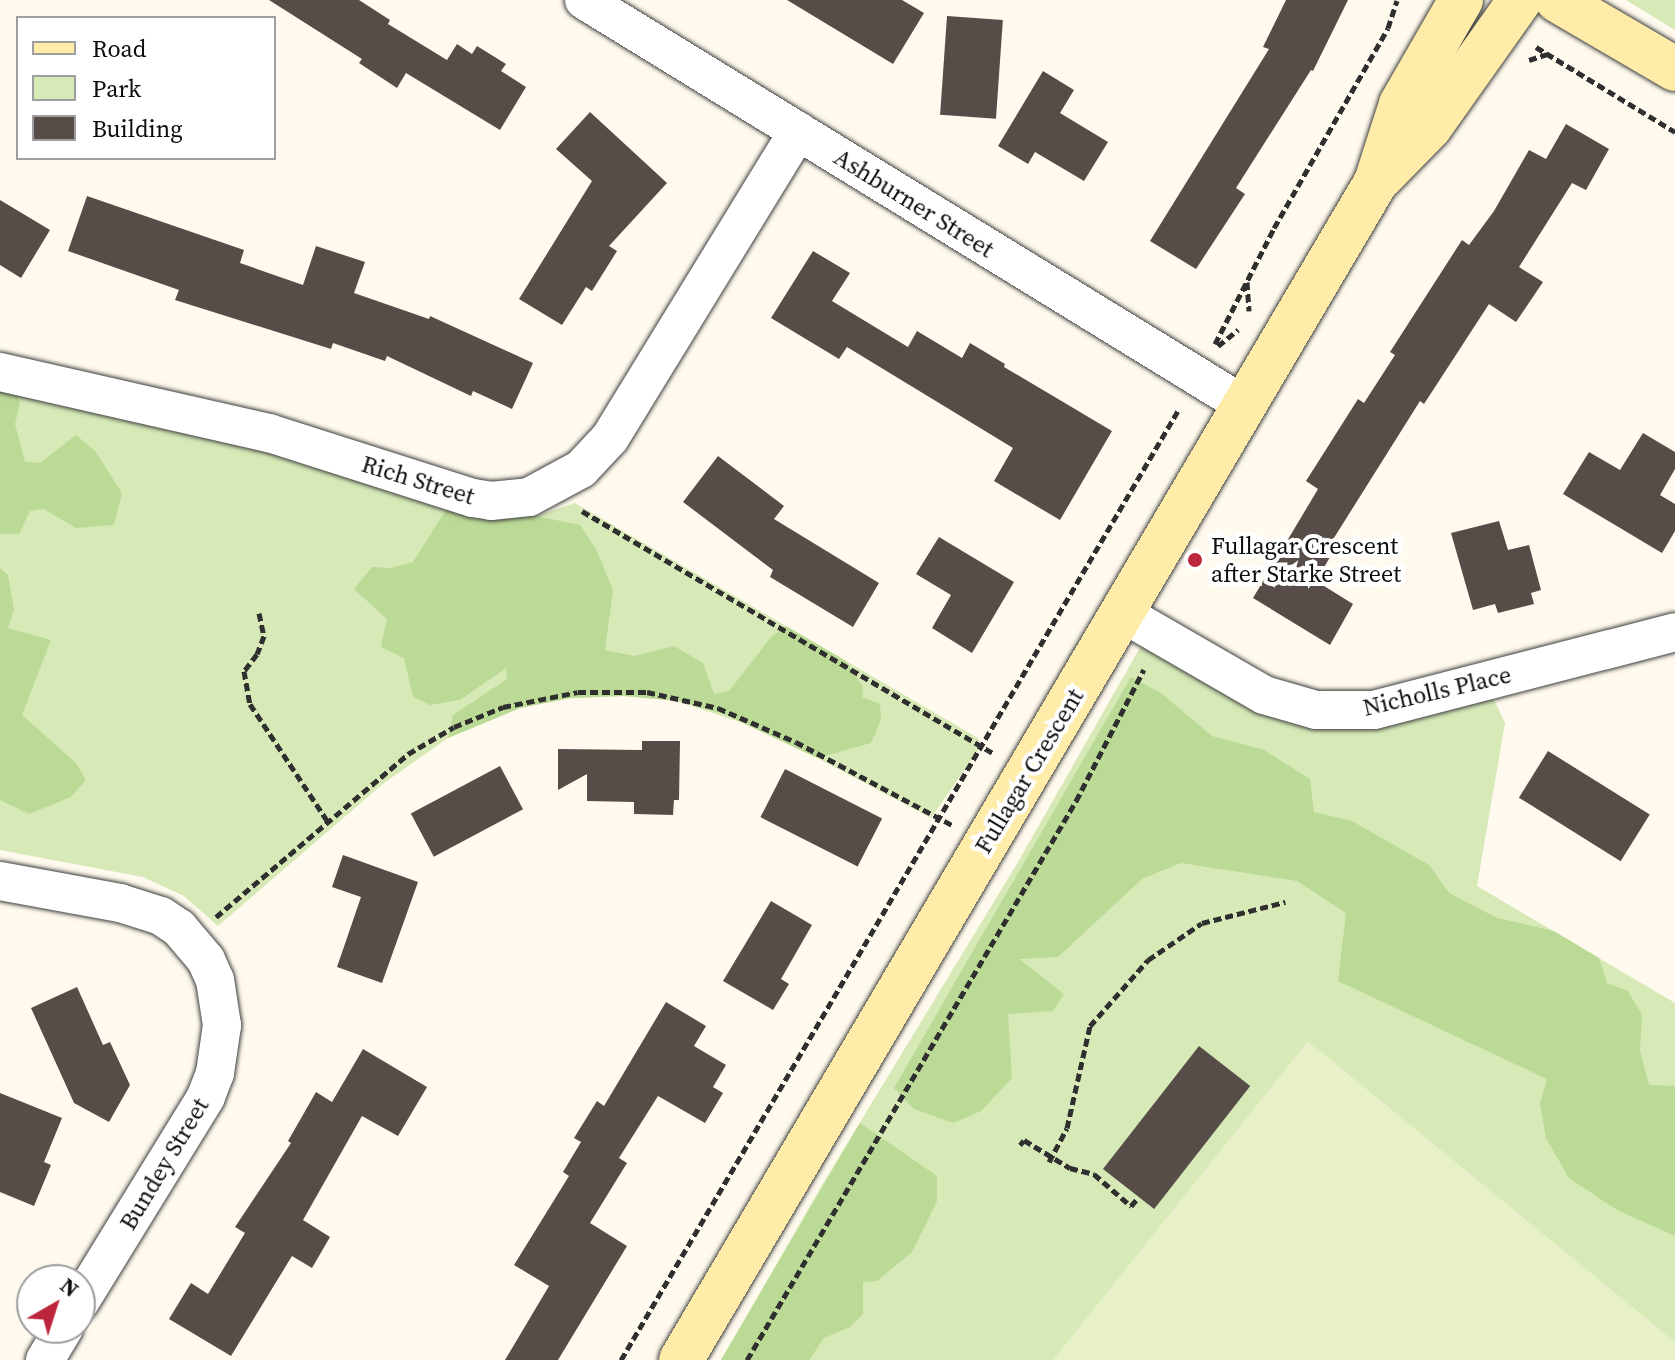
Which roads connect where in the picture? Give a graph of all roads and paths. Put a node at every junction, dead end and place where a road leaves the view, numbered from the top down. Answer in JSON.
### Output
{"nodes":[{"id":1,"x":584,"y":0,"type":"edge"},
{"id":2,"x":1397,"y":0,"type":"edge"},
{"id":3,"x":1461,"y":0,"type":"edge"},
{"id":4,"x":1520,"y":0,"type":"edge"},
{"id":5,"x":1557,"y":0,"type":"edge"},
{"id":6,"x":1547,"y":54,"type":"dead end"},
{"id":7,"x":1675,"y":69,"type":"edge"},
{"id":8,"x":798,"y":131,"type":"junction"},
{"id":9,"x":1675,"y":132,"type":"edge"},
{"id":10,"x":1376,"y":182,"type":"junction"},
{"id":11,"x":1247,"y":280,"type":"junction"},
{"id":12,"x":0,"y":372,"type":"edge"},
{"id":13,"x":1244,"y":405,"type":"junction"},
{"id":14,"x":1180,"y":406,"type":"dead end"},
{"id":15,"x":547,"y":491,"type":"junction"},
{"id":16,"x":259,"y":613,"type":"dead end"},
{"id":17,"x":1122,"y":613,"type":"junction"},
{"id":18,"x":1675,"y":632,"type":"edge"},
{"id":19,"x":1149,"y":656,"type":"dead end"},
{"id":20,"x":981,"y":746,"type":"junction"},
{"id":21,"x":939,"y":818,"type":"junction"},
{"id":22,"x":328,"y":822,"type":"junction"},
{"id":23,"x":0,"y":881,"type":"edge"},
{"id":24,"x":1285,"y":902,"type":"dead end"},
{"id":25,"x":189,"y":940,"type":"junction"},
{"id":26,"x":1020,"y":1145,"type":"dead end"},
{"id":27,"x":1051,"y":1160,"type":"junction"},
{"id":28,"x":1138,"y":1198,"type":"dead end"},
{"id":29,"x":96,"y":1276,"type":"edge"},
{"id":30,"x":621,"y":1360,"type":"edge"},
{"id":31,"x":681,"y":1360,"type":"edge"},
{"id":32,"x":747,"y":1360,"type":"edge"}],
"edges":[{"from":1,"to":8,"type":"street","name":"Ashburner Street"},
{"from":2,"to":11,"type":"path"},
{"from":3,"to":10,"type":"street","name":"Fullagar Crescent"},
{"from":4,"to":10,"type":"street","name":"Fullagar Crescent"},
{"from":5,"to":7,"type":"street"},
{"from":6,"to":9,"type":"path"},
{"from":8,"to":13,"type":"street","name":"Ashburner Street"},
{"from":8,"to":15,"type":"street","name":"Rich Street"},
{"from":10,"to":13,"type":"street","name":"Fullagar Crescent"},
{"from":11,"to":11,"type":"path"},
{"from":12,"to":15,"type":"street","name":"Rich Street"},
{"from":13,"to":17,"type":"street","name":"Fullagar Crescent"},
{"from":14,"to":20,"type":"path"},
{"from":15,"to":20,"type":"path"},
{"from":16,"to":22,"type":"path"},
{"from":17,"to":18,"type":"street","name":"Nicholls Place"},
{"from":17,"to":31,"type":"street","name":"Fullagar Crescent"},
{"from":19,"to":32,"type":"path"},
{"from":20,"to":21,"type":"path"},
{"from":21,"to":22,"type":"path"},
{"from":21,"to":30,"type":"path"},
{"from":22,"to":25,"type":"path"},
{"from":23,"to":25,"type":"street","name":"Bundey Street"},
{"from":24,"to":27,"type":"path"},
{"from":25,"to":29,"type":"street","name":"Bundey Street"},
{"from":26,"to":27,"type":"path"},
{"from":27,"to":28,"type":"path"}]}
